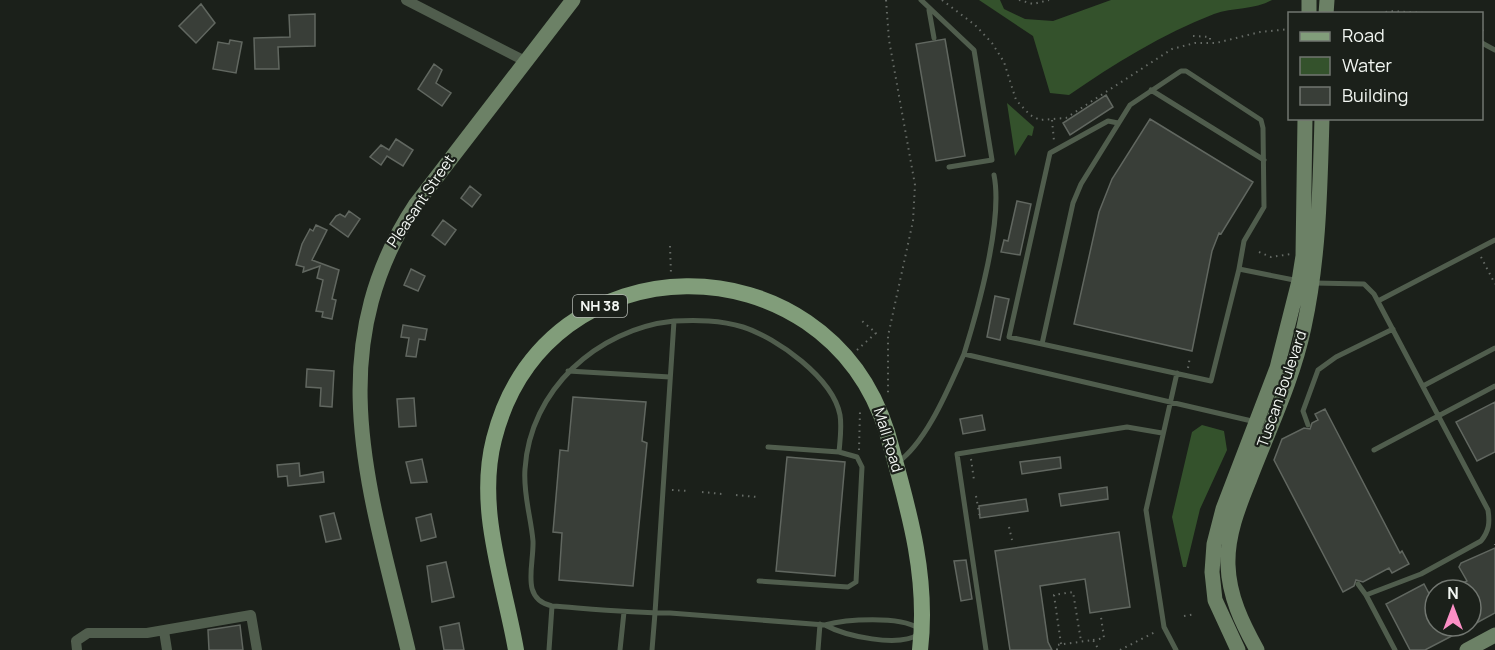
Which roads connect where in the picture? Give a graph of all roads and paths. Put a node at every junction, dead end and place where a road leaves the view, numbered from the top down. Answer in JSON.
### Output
{"nodes":[{"id":1,"x":406,"y":0,"type":"edge"},
{"id":2,"x":573,"y":0,"type":"edge"},
{"id":3,"x":886,"y":0,"type":"edge"},
{"id":4,"x":921,"y":0,"type":"edge"},
{"id":5,"x":942,"y":0,"type":"edge"},
{"id":6,"x":1019,"y":0,"type":"edge"},
{"id":7,"x":1049,"y":0,"type":"edge"},
{"id":8,"x":929,"y":10,"type":"junction"},
{"id":9,"x":1386,"y":12,"type":"edge"},
{"id":10,"x":1407,"y":12,"type":"edge"},
{"id":11,"x":1288,"y":29,"type":"edge"},
{"id":12,"x":1483,"y":31,"type":"edge"},
{"id":13,"x":1487,"y":33,"type":"dead end"},
{"id":14,"x":1193,"y":36,"type":"dead end"},
{"id":15,"x":934,"y":38,"type":"dead end"},
{"id":16,"x":1210,"y":44,"type":"junction"},
{"id":17,"x":525,"y":61,"type":"junction"},
{"id":18,"x":1152,"y":90,"type":"junction"},
{"id":19,"x":1052,"y":120,"type":"junction"},
{"id":20,"x":1305,"y":120,"type":"edge"},
{"id":21,"x":1322,"y":120,"type":"edge"},
{"id":22,"x":1118,"y":123,"type":"junction"},
{"id":23,"x":1054,"y":143,"type":"dead end"},
{"id":24,"x":1264,"y":160,"type":"junction"},
{"id":25,"x":950,"y":167,"type":"dead end"},
{"id":26,"x":994,"y":175,"type":"dead end"},
{"id":27,"x":1495,"y":240,"type":"edge"},
{"id":28,"x":670,"y":246,"type":"dead end"},
{"id":29,"x":1477,"y":250,"type":"junction"},
{"id":30,"x":1259,"y":252,"type":"dead end"},
{"id":31,"x":1302,"y":256,"type":"junction"},
{"id":32,"x":1239,"y":269,"type":"junction"},
{"id":33,"x":671,"y":274,"type":"dead end"},
{"id":34,"x":1305,"y":282,"type":"junction"},
{"id":35,"x":1495,"y":284,"type":"edge"},
{"id":36,"x":1378,"y":301,"type":"junction"},
{"id":37,"x":674,"y":321,"type":"junction"},
{"id":38,"x":862,"y":321,"type":"dead end"},
{"id":39,"x":1393,"y":329,"type":"junction"},
{"id":40,"x":1042,"y":344,"type":"junction"},
{"id":41,"x":1495,"y":348,"type":"edge"},
{"id":42,"x":857,"y":350,"type":"dead end"},
{"id":43,"x":964,"y":354,"type":"junction"},
{"id":44,"x":1190,"y":357,"type":"dead end"},
{"id":45,"x":1188,"y":368,"type":"dead end"},
{"id":46,"x":568,"y":371,"type":"junction"},
{"id":47,"x":1177,"y":373,"type":"junction"},
{"id":48,"x":670,"y":377,"type":"junction"},
{"id":49,"x":1423,"y":386,"type":"junction"},
{"id":50,"x":1495,"y":386,"type":"edge"},
{"id":51,"x":888,"y":396,"type":"dead end"},
{"id":52,"x":858,"y":403,"type":"dead end"},
{"id":53,"x":1170,"y":403,"type":"junction"},
{"id":54,"x":1439,"y":416,"type":"junction"},
{"id":55,"x":1263,"y":425,"type":"junction"},
{"id":56,"x":1308,"y":425,"type":"dead end"},
{"id":57,"x":1162,"y":433,"type":"junction"},
{"id":58,"x":768,"y":447,"type":"dead end"},
{"id":59,"x":1374,"y":450,"type":"dead end"},
{"id":60,"x":839,"y":452,"type":"junction"},
{"id":61,"x":857,"y":457,"type":"junction"},
{"id":62,"x":971,"y":459,"type":"dead end"},
{"id":63,"x":896,"y":464,"type":"junction"},
{"id":64,"x":974,"y":480,"type":"dead end"},
{"id":65,"x":672,"y":490,"type":"dead end"},
{"id":66,"x":688,"y":491,"type":"dead end"},
{"id":67,"x":702,"y":492,"type":"dead end"},
{"id":68,"x":722,"y":494,"type":"dead end"},
{"id":69,"x":736,"y":495,"type":"dead end"},
{"id":70,"x":976,"y":496,"type":"dead end"},
{"id":71,"x":757,"y":497,"type":"dead end"},
{"id":72,"x":980,"y":518,"type":"dead end"},
{"id":73,"x":1010,"y":527,"type":"dead end"},
{"id":74,"x":1012,"y":540,"type":"dead end"},
{"id":75,"x":759,"y":581,"type":"dead end"},
{"id":76,"x":1358,"y":584,"type":"dead end"},
{"id":77,"x":1366,"y":596,"type":"junction"},
{"id":78,"x":552,"y":606,"type":"junction"},
{"id":79,"x":624,"y":612,"type":"junction"},
{"id":80,"x":656,"y":613,"type":"junction"},
{"id":81,"x":1195,"y":614,"type":"dead end"},
{"id":82,"x":1184,"y":616,"type":"dead end"},
{"id":83,"x":1101,"y":617,"type":"dead end"},
{"id":84,"x":822,"y":625,"type":"junction"},
{"id":85,"x":164,"y":631,"type":"junction"},
{"id":86,"x":922,"y":631,"type":"junction"},
{"id":87,"x":1157,"y":631,"type":"dead end"},
{"id":88,"x":1495,"y":635,"type":"edge"},
{"id":89,"x":1093,"y":640,"type":"junction"},
{"id":90,"x":1081,"y":641,"type":"junction"},
{"id":91,"x":1061,"y":644,"type":"junction"},
{"id":92,"x":76,"y":650,"type":"edge"},
{"id":93,"x":167,"y":650,"type":"edge"},
{"id":94,"x":257,"y":650,"type":"edge"},
{"id":95,"x":408,"y":650,"type":"edge"},
{"id":96,"x":516,"y":650,"type":"edge"},
{"id":97,"x":549,"y":650,"type":"edge"},
{"id":98,"x":620,"y":650,"type":"edge"},
{"id":99,"x":652,"y":650,"type":"edge"},
{"id":100,"x":818,"y":650,"type":"edge"},
{"id":101,"x":920,"y":650,"type":"edge"},
{"id":102,"x":986,"y":650,"type":"edge"},
{"id":103,"x":1057,"y":650,"type":"edge"},
{"id":104,"x":1099,"y":650,"type":"edge"},
{"id":105,"x":1120,"y":650,"type":"edge"},
{"id":106,"x":1176,"y":650,"type":"edge"},
{"id":107,"x":1238,"y":650,"type":"edge"},
{"id":108,"x":1257,"y":650,"type":"edge"},
{"id":109,"x":1395,"y":650,"type":"edge"},
{"id":110,"x":1467,"y":650,"type":"edge"}],
"edges":[{"from":1,"to":17,"type":"street"},
{"from":2,"to":17,"type":"main road","name":"Pleasant Street"},
{"from":3,"to":51,"type":"path"},
{"from":4,"to":8,"type":"lane"},
{"from":5,"to":19,"type":"path"},
{"from":6,"to":7,"type":"path"},
{"from":8,"to":15,"type":"lane"},
{"from":8,"to":25,"type":"lane"},
{"from":9,"to":10,"type":"path"},
{"from":11,"to":16,"type":"path"},
{"from":12,"to":13,"type":"path"},
{"from":14,"to":16,"type":"path"},
{"from":16,"to":19,"type":"path"},
{"from":17,"to":95,"type":"main road","name":"Pleasant Street"},
{"from":18,"to":22,"type":"lane"},
{"from":18,"to":24,"type":"lane"},
{"from":18,"to":24,"type":"lane"},
{"from":19,"to":23,"type":"path"},
{"from":20,"to":31,"type":"main road","name":"Tuscan Boulevard"},
{"from":21,"to":34,"type":"main road","name":"Tuscan Boulevard"},
{"from":22,"to":40,"type":"lane"},
{"from":22,"to":40,"type":"lane"},
{"from":24,"to":32,"type":"lane"},
{"from":26,"to":43,"type":"lane"},
{"from":27,"to":29,"type":"lane"},
{"from":28,"to":33,"type":"path"},
{"from":29,"to":35,"type":"path"},
{"from":29,"to":36,"type":"lane"},
{"from":30,"to":31,"type":"path"},
{"from":31,"to":34,"type":"main road","name":"Tuscan Boulevard"},
{"from":32,"to":34,"type":"lane"},
{"from":32,"to":47,"type":"lane"},
{"from":34,"to":36,"type":"lane"},
{"from":34,"to":55,"type":"main road","name":"Tuscan Boulevard"},
{"from":36,"to":39,"type":"lane"},
{"from":37,"to":46,"type":"lane"},
{"from":37,"to":48,"type":"lane"},
{"from":37,"to":60,"type":"lane"},
{"from":38,"to":42,"type":"path"},
{"from":39,"to":49,"type":"lane"},
{"from":39,"to":56,"type":"lane"},
{"from":40,"to":47,"type":"lane"},
{"from":41,"to":49,"type":"lane"},
{"from":43,"to":53,"type":"lane"},
{"from":43,"to":63,"type":"lane"},
{"from":44,"to":45,"type":"path"},
{"from":46,"to":48,"type":"lane"},
{"from":46,"to":78,"type":"lane"},
{"from":47,"to":53,"type":"lane"},
{"from":48,"to":80,"type":"lane"},
{"from":49,"to":54,"type":"lane"},
{"from":50,"to":54,"type":"lane"},
{"from":52,"to":61,"type":"path"},
{"from":53,"to":55,"type":"lane"},
{"from":53,"to":57,"type":"lane"},
{"from":54,"to":59,"type":"lane"},
{"from":54,"to":77,"type":"lane"},
{"from":55,"to":107,"type":"main road","name":"Tuscan Boulevard"},
{"from":55,"to":108,"type":"main road","name":"Tuscan Boulevard"},
{"from":57,"to":102,"type":"lane"},
{"from":57,"to":106,"type":"lane"},
{"from":58,"to":60,"type":"lane"},
{"from":60,"to":61,"type":"lane"},
{"from":61,"to":75,"type":"lane"},
{"from":62,"to":64,"type":"path"},
{"from":63,"to":86,"type":"main road","name":"Mall Road","number":"NH 38"},
{"from":63,"to":96,"type":"main road","name":"Mall Road","number":"NH 38"},
{"from":65,"to":66,"type":"path"},
{"from":67,"to":68,"type":"path"},
{"from":69,"to":71,"type":"path"},
{"from":70,"to":72,"type":"path"},
{"from":73,"to":74,"type":"path"},
{"from":76,"to":77,"type":"lane"},
{"from":77,"to":109,"type":"lane"},
{"from":78,"to":79,"type":"lane"},
{"from":78,"to":97,"type":"lane"},
{"from":79,"to":80,"type":"lane"},
{"from":79,"to":98,"type":"lane"},
{"from":80,"to":84,"type":"lane"},
{"from":80,"to":99,"type":"lane"},
{"from":81,"to":82,"type":"path"},
{"from":83,"to":89,"type":"path"},
{"from":84,"to":86,"type":"lane"},
{"from":84,"to":86,"type":"lane"},
{"from":84,"to":100,"type":"lane"},
{"from":85,"to":92,"type":"street"},
{"from":85,"to":93,"type":"street"},
{"from":85,"to":94,"type":"street"},
{"from":86,"to":101,"type":"main road","name":"Mall Road","number":"NH 38"},
{"from":87,"to":105,"type":"path"},
{"from":88,"to":110,"type":"main road"},
{"from":89,"to":90,"type":"path"},
{"from":89,"to":104,"type":"path"},
{"from":90,"to":91,"type":"path"},
{"from":90,"to":91,"type":"path"},
{"from":91,"to":103,"type":"path"}]}
